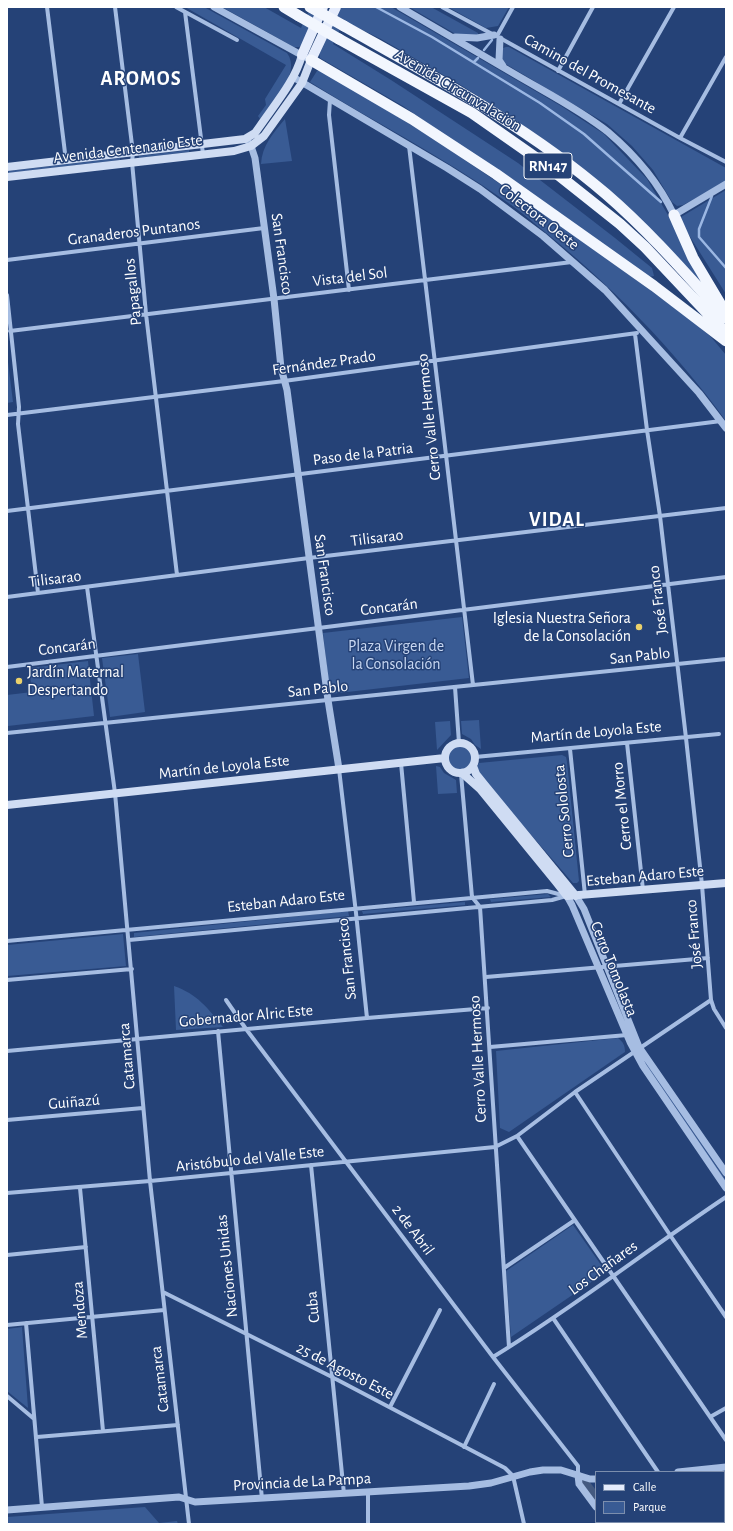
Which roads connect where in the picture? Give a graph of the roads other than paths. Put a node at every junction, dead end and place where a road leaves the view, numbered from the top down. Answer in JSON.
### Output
{"nodes":[{"id":1,"x":47,"y":7,"type":"edge"},
{"id":2,"x":115,"y":7,"type":"edge"},
{"id":3,"x":176,"y":7,"type":"edge"},
{"id":4,"x":214,"y":7,"type":"edge"},
{"id":5,"x":284,"y":7,"type":"edge"},
{"id":6,"x":310,"y":7,"type":"edge"},
{"id":7,"x":323,"y":7,"type":"edge"},
{"id":8,"x":336,"y":7,"type":"edge"},
{"id":9,"x":400,"y":7,"type":"edge"},
{"id":10,"x":442,"y":7,"type":"edge"},
{"id":11,"x":513,"y":7,"type":"edge"},
{"id":12,"x":593,"y":7,"type":"edge"},
{"id":13,"x":674,"y":7,"type":"edge"},
{"id":14,"x":185,"y":12,"type":"junction"},
{"id":15,"x":452,"y":37,"type":"junction"},
{"id":16,"x":497,"y":37,"type":"junction"},
{"id":17,"x":237,"y":40,"type":"dead end"},
{"id":18,"x":306,"y":57,"type":"junction"},
{"id":19,"x":726,"y":57,"type":"edge"},
{"id":20,"x":506,"y":69,"type":"junction"},
{"id":21,"x":558,"y":70,"type":"junction"},
{"id":22,"x":293,"y":77,"type":"junction"},
{"id":23,"x":302,"y":83,"type":"junction"},
{"id":24,"x":330,"y":100,"type":"junction"},
{"id":25,"x":619,"y":104,"type":"junction"},
{"id":26,"x":680,"y":138,"type":"junction"},
{"id":27,"x":246,"y":139,"type":"junction"},
{"id":28,"x":202,"y":144,"type":"junction"},
{"id":29,"x":252,"y":146,"type":"junction"},
{"id":30,"x":409,"y":146,"type":"junction"},
{"id":31,"x":133,"y":153,"type":"junction"},
{"id":32,"x":203,"y":154,"type":"junction"},
{"id":33,"x":66,"y":161,"type":"junction"},
{"id":34,"x":132,"y":162,"type":"junction"},
{"id":35,"x":726,"y":162,"type":"edge"},
{"id":36,"x":7,"y":167,"type":"edge"},
{"id":37,"x":7,"y":177,"type":"edge"},
{"id":38,"x":726,"y":184,"type":"edge"},
{"id":39,"x":674,"y":215,"type":"junction"},
{"id":40,"x":264,"y":228,"type":"junction"},
{"id":41,"x":140,"y":243,"type":"junction"},
{"id":42,"x":7,"y":260,"type":"edge"},
{"id":43,"x":574,"y":261,"type":"junction"},
{"id":44,"x":426,"y":280,"type":"junction"},
{"id":45,"x":349,"y":290,"type":"junction"},
{"id":46,"x":7,"y":295,"type":"edge"},
{"id":47,"x":274,"y":299,"type":"junction"},
{"id":48,"x":726,"y":312,"type":"edge"},
{"id":49,"x":146,"y":314,"type":"junction"},
{"id":50,"x":726,"y":318,"type":"edge"},
{"id":51,"x":10,"y":330,"type":"junction"},
{"id":52,"x":642,"y":330,"type":"junction"},
{"id":53,"x":726,"y":333,"type":"edge"},
{"id":54,"x":635,"y":334,"type":"junction"},
{"id":55,"x":726,"y":341,"type":"edge"},
{"id":56,"x":436,"y":360,"type":"junction"},
{"id":57,"x":284,"y":381,"type":"junction"},
{"id":58,"x":156,"y":396,"type":"junction"},
{"id":59,"x":19,"y":414,"type":"junction"},
{"id":60,"x":7,"y":415,"type":"edge"},
{"id":61,"x":721,"y":421,"type":"junction"},
{"id":62,"x":726,"y":428,"type":"edge"},
{"id":63,"x":647,"y":430,"type":"junction"},
{"id":64,"x":445,"y":457,"type":"junction"},
{"id":65,"x":298,"y":474,"type":"junction"},
{"id":66,"x":167,"y":490,"type":"junction"},
{"id":67,"x":28,"y":508,"type":"junction"},
{"id":68,"x":726,"y":508,"type":"edge"},
{"id":69,"x":7,"y":511,"type":"edge"},
{"id":70,"x":660,"y":516,"type":"junction"},
{"id":71,"x":456,"y":541,"type":"junction"},
{"id":72,"x":309,"y":558,"type":"junction"},
{"id":73,"x":177,"y":576,"type":"junction"},
{"id":74,"x":726,"y":577,"type":"edge"},
{"id":75,"x":669,"y":585,"type":"junction"},
{"id":76,"x":87,"y":587,"type":"junction"},
{"id":77,"x":38,"y":593,"type":"junction"},
{"id":78,"x":7,"y":597,"type":"edge"},
{"id":79,"x":464,"y":610,"type":"junction"},
{"id":80,"x":318,"y":628,"type":"junction"},
{"id":81,"x":96,"y":656,"type":"junction"},
{"id":82,"x":726,"y":659,"type":"edge"},
{"id":83,"x":678,"y":664,"type":"junction"},
{"id":84,"x":7,"y":667,"type":"edge"},
{"id":85,"x":473,"y":685,"type":"junction"},
{"id":86,"x":455,"y":687,"type":"junction"},
{"id":87,"x":328,"y":700,"type":"junction"},
{"id":88,"x":106,"y":722,"type":"junction"},
{"id":89,"x":7,"y":732,"type":"edge"},
{"id":90,"x":720,"y":734,"type":"dead end"},
{"id":91,"x":686,"y":738,"type":"junction"},
{"id":92,"x":459,"y":743,"type":"junction"},
{"id":93,"x":627,"y":743,"type":"junction"},
{"id":94,"x":570,"y":749,"type":"junction"},
{"id":95,"x":475,"y":757,"type":"junction"},
{"id":96,"x":445,"y":758,"type":"junction"},
{"id":97,"x":401,"y":762,"type":"junction"},
{"id":98,"x":473,"y":766,"type":"junction"},
{"id":99,"x":339,"y":769,"type":"junction"},
{"id":100,"x":461,"y":773,"type":"junction"},
{"id":101,"x":115,"y":793,"type":"junction"},
{"id":102,"x":7,"y":805,"type":"edge"},
{"id":103,"x":726,"y":883,"type":"edge"},
{"id":104,"x":702,"y":885,"type":"junction"},
{"id":105,"x":643,"y":890,"type":"junction"},
{"id":106,"x":566,"y":896,"type":"junction"},
{"id":107,"x":581,"y":896,"type":"junction"},
{"id":108,"x":472,"y":897,"type":"junction"},
{"id":109,"x":414,"y":902,"type":"junction"},
{"id":110,"x":480,"y":907,"type":"junction"},
{"id":111,"x":356,"y":908,"type":"junction"},
{"id":112,"x":357,"y":918,"type":"junction"},
{"id":113,"x":128,"y":930,"type":"junction"},
{"id":114,"x":129,"y":940,"type":"junction"},
{"id":115,"x":7,"y":941,"type":"edge"},
{"id":116,"x":708,"y":958,"type":"junction"},
{"id":117,"x":606,"y":966,"type":"junction"},
{"id":118,"x":597,"y":967,"type":"junction"},
{"id":119,"x":132,"y":969,"type":"junction"},
{"id":120,"x":486,"y":977,"type":"junction"},
{"id":121,"x":7,"y":980,"type":"edge"},
{"id":122,"x":226,"y":1000,"type":"dead end"},
{"id":123,"x":711,"y":1000,"type":"junction"},
{"id":124,"x":488,"y":1008,"type":"junction"},
{"id":125,"x":367,"y":1018,"type":"junction"},
{"id":126,"x":246,"y":1028,"type":"junction"},
{"id":127,"x":726,"y":1028,"type":"edge"},
{"id":128,"x":218,"y":1031,"type":"junction"},
{"id":129,"x":634,"y":1034,"type":"junction"},
{"id":130,"x":626,"y":1035,"type":"junction"},
{"id":131,"x":138,"y":1038,"type":"junction"},
{"id":132,"x":490,"y":1047,"type":"junction"},
{"id":133,"x":637,"y":1049,"type":"junction"},
{"id":134,"x":7,"y":1051,"type":"edge"},
{"id":135,"x":575,"y":1092,"type":"junction"},
{"id":136,"x":143,"y":1108,"type":"junction"},
{"id":137,"x":7,"y":1120,"type":"edge"},
{"id":138,"x":517,"y":1136,"type":"junction"},
{"id":139,"x":495,"y":1147,"type":"junction"},
{"id":140,"x":346,"y":1162,"type":"junction"},
{"id":141,"x":311,"y":1165,"type":"junction"},
{"id":142,"x":230,"y":1173,"type":"junction"},
{"id":143,"x":726,"y":1173,"type":"edge"},
{"id":144,"x":150,"y":1182,"type":"junction"},
{"id":145,"x":80,"y":1188,"type":"junction"},
{"id":146,"x":726,"y":1188,"type":"edge"},
{"id":147,"x":7,"y":1193,"type":"edge"},
{"id":148,"x":726,"y":1197,"type":"edge"},
{"id":149,"x":575,"y":1220,"type":"junction"},
{"id":150,"x":670,"y":1235,"type":"junction"},
{"id":151,"x":86,"y":1247,"type":"junction"},
{"id":152,"x":7,"y":1255,"type":"edge"},
{"id":153,"x":504,"y":1268,"type":"junction"},
{"id":154,"x":613,"y":1276,"type":"junction"},
{"id":155,"x":163,"y":1292,"type":"junction"},
{"id":156,"x":164,"y":1310,"type":"junction"},
{"id":157,"x":440,"y":1310,"type":"dead end"},
{"id":158,"x":92,"y":1316,"type":"junction"},
{"id":159,"x":726,"y":1317,"type":"edge"},
{"id":160,"x":553,"y":1318,"type":"junction"},
{"id":161,"x":26,"y":1323,"type":"junction"},
{"id":162,"x":7,"y":1325,"type":"edge"},
{"id":163,"x":246,"y":1334,"type":"junction"},
{"id":164,"x":508,"y":1347,"type":"junction"},
{"id":165,"x":493,"y":1357,"type":"junction"},
{"id":166,"x":332,"y":1377,"type":"junction"},
{"id":167,"x":494,"y":1384,"type":"dead end"},
{"id":168,"x":7,"y":1396,"type":"edge"},
{"id":169,"x":390,"y":1407,"type":"junction"},
{"id":170,"x":726,"y":1408,"type":"edge"},
{"id":171,"x":710,"y":1417,"type":"junction"},
{"id":172,"x":34,"y":1418,"type":"junction"},
{"id":173,"x":178,"y":1425,"type":"junction"},
{"id":174,"x":103,"y":1431,"type":"junction"},
{"id":175,"x":36,"y":1437,"type":"junction"},
{"id":176,"x":726,"y":1440,"type":"edge"},
{"id":177,"x":464,"y":1447,"type":"junction"},
{"id":178,"x":726,"y":1467,"type":"edge"},
{"id":179,"x":657,"y":1471,"type":"edge"},
{"id":180,"x":688,"y":1471,"type":"edge"},
{"id":181,"x":578,"y":1475,"type":"junction"},
{"id":182,"x":513,"y":1476,"type":"junction"},
{"id":183,"x":593,"y":1479,"type":"edge"},
{"id":184,"x":368,"y":1492,"type":"junction"},
{"id":185,"x":344,"y":1494,"type":"junction"},
{"id":186,"x":262,"y":1499,"type":"junction"},
{"id":187,"x":186,"y":1500,"type":"junction"},
{"id":188,"x":595,"y":1506,"type":"edge"},
{"id":189,"x":42,"y":1507,"type":"junction"},
{"id":190,"x":7,"y":1510,"type":"edge"},
{"id":191,"x":189,"y":1524,"type":"edge"},
{"id":192,"x":368,"y":1524,"type":"edge"},
{"id":193,"x":524,"y":1524,"type":"edge"}],
"edges":[{"from":1,"to":33,"type":"street"},
{"from":2,"to":31,"type":"street","name":"Papagallos"},
{"from":3,"to":14,"type":"street"},
{"from":4,"to":18,"type":"street"},
{"from":5,"to":53,"type":"highway","name":"Avenida Circunvalación","number":"RN147","bridge":true},
{"from":6,"to":50,"type":"highway","name":"Avenida Circunvalación","number":"RN147","bridge":true},
{"from":7,"to":18,"type":"main road"},
{"from":8,"to":18,"type":"main road"},
{"from":9,"to":15,"type":"street"},
{"from":10,"to":16,"type":"street","name":"Camino del Promesante"},
{"from":11,"to":16,"type":"street"},
{"from":12,"to":21,"type":"street"},
{"from":13,"to":25,"type":"street"},
{"from":14,"to":17,"type":"street"},
{"from":14,"to":28,"type":"street"},
{"from":15,"to":16,"type":"street"},
{"from":15,"to":20,"type":"street"},
{"from":16,"to":20,"type":"street"},
{"from":16,"to":21,"type":"street","name":"Camino del Promesante"},
{"from":18,"to":22,"type":"main road"},
{"from":18,"to":23,"type":"main road"},
{"from":18,"to":55,"type":"highway"},
{"from":19,"to":26,"type":"street"},
{"from":20,"to":39,"type":"street"},
{"from":21,"to":25,"type":"street","name":"Camino del Promesante"},
{"from":22,"to":23,"type":"street","name":"Colectora Oeste"},
{"from":22,"to":27,"type":"main road"},
{"from":23,"to":24,"type":"street","name":"Colectora Oeste"},
{"from":23,"to":29,"type":"main road"},
{"from":24,"to":30,"type":"street","name":"Colectora Oeste"},
{"from":24,"to":45,"type":"street"},
{"from":25,"to":26,"type":"street","name":"Camino del Promesante"},
{"from":26,"to":35,"type":"street","name":"Camino del Promesante"},
{"from":27,"to":28,"type":"main road","name":"Avenida Centenario Este"},
{"from":27,"to":29,"type":"street","name":"San Francisco"},
{"from":28,"to":31,"type":"main road","name":"Avenida Centenario Este"},
{"from":28,"to":32,"type":"street"},
{"from":29,"to":32,"type":"main road","name":"Avenida Centenario Este"},
{"from":29,"to":40,"type":"street","name":"San Francisco"},
{"from":30,"to":43,"type":"street","name":"Colectora Oeste"},
{"from":30,"to":44,"type":"street","name":"Cerro Valle Hermoso"},
{"from":31,"to":33,"type":"main road","name":"Avenida Centenario Este"},
{"from":31,"to":34,"type":"street","name":"Papagallos"},
{"from":32,"to":34,"type":"main road","name":"Avenida Centenario Este"},
{"from":33,"to":36,"type":"main road","name":"Avenida Centenario Este"},
{"from":34,"to":37,"type":"main road","name":"Avenida Centenario Este"},
{"from":34,"to":41,"type":"street","name":"Papagallos"},
{"from":38,"to":39,"type":"street"},
{"from":39,"to":48,"type":"highway"},
{"from":40,"to":41,"type":"street","name":"Granaderos Puntanos"},
{"from":40,"to":47,"type":"street","name":"San Francisco"},
{"from":41,"to":42,"type":"street","name":"Granaderos Puntanos"},
{"from":41,"to":49,"type":"street","name":"Papagallos"},
{"from":43,"to":44,"type":"street","name":"Vista del Sol"},
{"from":43,"to":52,"type":"street","name":"Colectora Oeste"},
{"from":44,"to":45,"type":"street","name":"Vista del Sol"},
{"from":44,"to":56,"type":"street","name":"Cerro Valle Hermoso"},
{"from":45,"to":47,"type":"street","name":"Vista del Sol"},
{"from":46,"to":51,"type":"street"},
{"from":47,"to":49,"type":"street","name":"Vista del Sol"},
{"from":47,"to":57,"type":"street","name":"San Francisco"},
{"from":49,"to":51,"type":"street","name":"Vista del Sol"},
{"from":49,"to":58,"type":"street","name":"Papagallos"},
{"from":51,"to":59,"type":"street"},
{"from":52,"to":54,"type":"street","name":"Fernández Prado"},
{"from":52,"to":61,"type":"street","name":"Colectora Oeste"},
{"from":54,"to":56,"type":"street","name":"Fernández Prado"},
{"from":54,"to":63,"type":"street","name":"José Franco"},
{"from":56,"to":57,"type":"street","name":"Fernández Prado"},
{"from":56,"to":64,"type":"street","name":"Cerro Valle Hermoso"},
{"from":57,"to":58,"type":"street","name":"Fernández Prado"},
{"from":57,"to":65,"type":"street","name":"San Francisco"},
{"from":58,"to":59,"type":"street","name":"Fernández Prado"},
{"from":58,"to":66,"type":"street","name":"Papagallos"},
{"from":59,"to":60,"type":"street","name":"Fernández Prado"},
{"from":59,"to":67,"type":"street"},
{"from":61,"to":62,"type":"street","name":"Colectora Oeste"},
{"from":61,"to":63,"type":"street","name":"Paso de la Patria"},
{"from":63,"to":64,"type":"street","name":"Paso de la Patria"},
{"from":63,"to":70,"type":"street","name":"José Franco"},
{"from":64,"to":65,"type":"street","name":"Paso de la Patria"},
{"from":64,"to":71,"type":"street","name":"Cerro Valle Hermoso"},
{"from":65,"to":66,"type":"street","name":"Paso de la Patria"},
{"from":65,"to":72,"type":"street","name":"San Francisco"},
{"from":66,"to":67,"type":"street","name":"Paso de la Patria"},
{"from":66,"to":73,"type":"street","name":"Papagallos"},
{"from":67,"to":69,"type":"street","name":"Paso de la Patria"},
{"from":67,"to":77,"type":"street"},
{"from":68,"to":70,"type":"street","name":"Tilisarao"},
{"from":70,"to":71,"type":"street","name":"Tilisarao"},
{"from":70,"to":75,"type":"street","name":"José Franco"},
{"from":71,"to":72,"type":"street","name":"Tilisarao"},
{"from":71,"to":79,"type":"street","name":"Cerro Valle Hermoso"},
{"from":72,"to":73,"type":"street","name":"Tilisarao"},
{"from":72,"to":80,"type":"street","name":"San Francisco"},
{"from":73,"to":76,"type":"street","name":"Tilisarao"},
{"from":74,"to":75,"type":"street","name":"Concarán"},
{"from":75,"to":79,"type":"street","name":"Concarán"},
{"from":75,"to":83,"type":"street","name":"José Franco"},
{"from":76,"to":77,"type":"street","name":"Tilisarao"},
{"from":76,"to":81,"type":"street","name":"Catamarca"},
{"from":77,"to":78,"type":"street","name":"Tilisarao"},
{"from":79,"to":80,"type":"street","name":"Concarán"},
{"from":79,"to":85,"type":"street","name":"Cerro Valle Hermoso"},
{"from":80,"to":81,"type":"street","name":"Concarán"},
{"from":80,"to":87,"type":"street","name":"San Francisco"},
{"from":81,"to":84,"type":"street","name":"Concarán"},
{"from":81,"to":88,"type":"street","name":"Catamarca"},
{"from":82,"to":83,"type":"street","name":"San Pablo"},
{"from":83,"to":85,"type":"street","name":"San Pablo"},
{"from":83,"to":91,"type":"street","name":"José Franco"},
{"from":85,"to":86,"type":"street","name":"San Pablo"},
{"from":86,"to":87,"type":"street","name":"San Pablo"},
{"from":86,"to":92,"type":"street"},
{"from":87,"to":88,"type":"street","name":"San Pablo"},
{"from":87,"to":99,"type":"street","name":"San Francisco"},
{"from":88,"to":89,"type":"street","name":"San Pablo"},
{"from":88,"to":101,"type":"street","name":"Catamarca"},
{"from":90,"to":91,"type":"street","name":"Martín de Loyola Este"},
{"from":91,"to":93,"type":"street","name":"Martín de Loyola Este"},
{"from":91,"to":104,"type":"street","name":"José Franco"},
{"from":92,"to":95,"type":"main road"},
{"from":92,"to":96,"type":"main road"},
{"from":93,"to":94,"type":"street","name":"Martín de Loyola Este"},
{"from":93,"to":105,"type":"street","name":"Cerro el Morro"},
{"from":94,"to":95,"type":"street","name":"Martín de Loyola Este"},
{"from":94,"to":107,"type":"street","name":"Cerro Sololosta"},
{"from":95,"to":98,"type":"main road"},
{"from":96,"to":97,"type":"main road","name":"Martín de Loyola Este"},
{"from":96,"to":100,"type":"main road"},
{"from":97,"to":99,"type":"main road","name":"Martín de Loyola Este"},
{"from":97,"to":109,"type":"street"},
{"from":98,"to":100,"type":"main road"},
{"from":98,"to":107,"type":"main road","name":"Cerro Tomolasta"},
{"from":99,"to":101,"type":"main road","name":"Martín de Loyola Este"},
{"from":99,"to":111,"type":"street","name":"San Francisco"},
{"from":100,"to":106,"type":"main road","name":"Cerro Tomolasta"},
{"from":100,"to":108,"type":"street"},
{"from":101,"to":102,"type":"main road","name":"Martín de Loyola Este"},
{"from":101,"to":113,"type":"street","name":"Catamarca"},
{"from":103,"to":104,"type":"main road","name":"Esteban Adaro Este"},
{"from":104,"to":105,"type":"main road","name":"Esteban Adaro Este"},
{"from":104,"to":116,"type":"street","name":"José Franco"},
{"from":105,"to":107,"type":"main road","name":"Esteban Adaro Este"},
{"from":106,"to":107,"type":"main road","name":"Esteban Adaro Este"},
{"from":106,"to":108,"type":"street","name":"Esteban Adaro Este"},
{"from":106,"to":110,"type":"street","name":"Esteban Adaro Este"},
{"from":106,"to":118,"type":"street","name":"Cerro Tomolasta"},
{"from":107,"to":117,"type":"street","name":"Cerro Tomolasta"},
{"from":108,"to":109,"type":"street","name":"Esteban Adaro Este"},
{"from":108,"to":110,"type":"street"},
{"from":109,"to":111,"type":"street","name":"Esteban Adaro Este"},
{"from":110,"to":112,"type":"street","name":"Esteban Adaro Este"},
{"from":110,"to":120,"type":"street","name":"Cerro Valle Hermoso"},
{"from":111,"to":112,"type":"street","name":"San Francisco"},
{"from":111,"to":113,"type":"street","name":"Esteban Adaro Este"},
{"from":112,"to":114,"type":"street","name":"Esteban Adaro Este"},
{"from":112,"to":125,"type":"street","name":"San Francisco"},
{"from":113,"to":114,"type":"street","name":"Catamarca"},
{"from":113,"to":115,"type":"street","name":"Esteban Adaro Este"},
{"from":114,"to":119,"type":"street","name":"Catamarca"},
{"from":116,"to":117,"type":"street"},
{"from":116,"to":123,"type":"street","name":"José Franco"},
{"from":117,"to":118,"type":"street"},
{"from":117,"to":129,"type":"street","name":"Cerro Tomolasta"},
{"from":118,"to":120,"type":"street"},
{"from":118,"to":130,"type":"street","name":"Cerro Tomolasta"},
{"from":119,"to":121,"type":"street"},
{"from":119,"to":131,"type":"street","name":"Catamarca"},
{"from":120,"to":124,"type":"street","name":"Cerro Valle Hermoso"},
{"from":122,"to":126,"type":"street","name":"2 de Abril"},
{"from":123,"to":127,"type":"street","name":"José Franco"},
{"from":123,"to":133,"type":"street"},
{"from":124,"to":125,"type":"street","name":"Gobernador Alric Este"},
{"from":124,"to":132,"type":"street","name":"Cerro Valle Hermoso"},
{"from":125,"to":126,"type":"street","name":"Gobernador Alric Este"},
{"from":126,"to":128,"type":"street","name":"Gobernador Alric Este"},
{"from":126,"to":140,"type":"street","name":"2 de Abril"},
{"from":128,"to":131,"type":"street","name":"Gobernador Alric Este"},
{"from":128,"to":142,"type":"street","name":"Naciones Unidas"},
{"from":129,"to":130,"type":"street"},
{"from":129,"to":133,"type":"street","name":"Cerro Tomolasta"},
{"from":130,"to":132,"type":"street"},
{"from":130,"to":133,"type":"street","name":"Cerro Tomolasta"},
{"from":131,"to":134,"type":"street","name":"Gobernador Alric Este"},
{"from":131,"to":136,"type":"street","name":"Catamarca"},
{"from":132,"to":139,"type":"street","name":"Cerro Valle Hermoso"},
{"from":133,"to":135,"type":"street"},
{"from":133,"to":143,"type":"street","name":"Cerro Tomolasta"},
{"from":133,"to":146,"type":"street","name":"Cerro Tomolasta"},
{"from":135,"to":138,"type":"street"},
{"from":135,"to":150,"type":"street"},
{"from":136,"to":137,"type":"street","name":"Guiñazú"},
{"from":136,"to":144,"type":"street","name":"Catamarca"},
{"from":138,"to":139,"type":"street"},
{"from":138,"to":149,"type":"street"},
{"from":139,"to":140,"type":"street","name":"Aristóbulo del Valle Este"},
{"from":139,"to":153,"type":"street","name":"Cerro Valle Hermoso"},
{"from":140,"to":141,"type":"street","name":"Aristóbulo del Valle Este"},
{"from":140,"to":165,"type":"street","name":"2 de Abril"},
{"from":141,"to":142,"type":"street","name":"Aristóbulo del Valle Este"},
{"from":141,"to":166,"type":"street","name":"Cuba"},
{"from":142,"to":144,"type":"street","name":"Aristóbulo del Valle Este"},
{"from":142,"to":163,"type":"street","name":"Naciones Unidas"},
{"from":144,"to":145,"type":"street","name":"Aristóbulo del Valle Este"},
{"from":144,"to":155,"type":"street","name":"Catamarca"},
{"from":145,"to":147,"type":"street","name":"Aristóbulo del Valle Este"},
{"from":145,"to":151,"type":"street","name":"Mendoza"},
{"from":148,"to":150,"type":"street","name":"Los Chañares"},
{"from":149,"to":153,"type":"street"},
{"from":149,"to":154,"type":"street"},
{"from":150,"to":154,"type":"street","name":"Los Chañares"},
{"from":150,"to":159,"type":"street"},
{"from":151,"to":152,"type":"street"},
{"from":151,"to":158,"type":"street","name":"Mendoza"},
{"from":153,"to":164,"type":"street","name":"Cerro Valle Hermoso"},
{"from":154,"to":160,"type":"street","name":"Los Chañares"},
{"from":154,"to":171,"type":"street"},
{"from":155,"to":156,"type":"street","name":"Catamarca"},
{"from":155,"to":163,"type":"street","name":"25 de Agosto Este"},
{"from":156,"to":158,"type":"street"},
{"from":156,"to":173,"type":"street","name":"Catamarca"},
{"from":157,"to":169,"type":"street"},
{"from":158,"to":161,"type":"street"},
{"from":158,"to":174,"type":"street","name":"Mendoza"},
{"from":160,"to":164,"type":"street","name":"Los Chañares"},
{"from":160,"to":179,"type":"street"},
{"from":161,"to":162,"type":"street"},
{"from":161,"to":172,"type":"street"},
{"from":163,"to":166,"type":"street","name":"25 de Agosto Este"},
{"from":163,"to":186,"type":"street","name":"Naciones Unidas"},
{"from":164,"to":165,"type":"street","name":"Los Chañares"},
{"from":165,"to":181,"type":"street","name":"2 de Abril"},
{"from":166,"to":169,"type":"street","name":"25 de Agosto Este"},
{"from":166,"to":185,"type":"street","name":"Cuba"},
{"from":167,"to":177,"type":"street"},
{"from":168,"to":172,"type":"street"},
{"from":169,"to":177,"type":"street","name":"25 de Agosto Este"},
{"from":170,"to":171,"type":"street"},
{"from":171,"to":176,"type":"street"},
{"from":172,"to":175,"type":"street"},
{"from":173,"to":174,"type":"street"},
{"from":173,"to":187,"type":"street","name":"Catamarca"},
{"from":174,"to":175,"type":"street"},
{"from":175,"to":189,"type":"street"},
{"from":177,"to":182,"type":"street","name":"25 de Agosto Este"},
{"from":178,"to":180,"type":"street"},
{"from":181,"to":182,"type":"street","name":"Provincia de La Pampa"},
{"from":181,"to":183,"type":"street","name":"Provincia de La Pampa"},
{"from":181,"to":188,"type":"street"},
{"from":182,"to":184,"type":"street","name":"Provincia de La Pampa"},
{"from":182,"to":193,"type":"street"},
{"from":184,"to":185,"type":"street","name":"Provincia de La Pampa"},
{"from":184,"to":192,"type":"street"},
{"from":185,"to":186,"type":"street","name":"Provincia de La Pampa"},
{"from":186,"to":187,"type":"street","name":"Provincia de La Pampa"},
{"from":187,"to":189,"type":"street","name":"Provincia de La Pampa"},
{"from":187,"to":191,"type":"street","name":"Catamarca"},
{"from":189,"to":190,"type":"street","name":"Provincia de La Pampa"}]}
